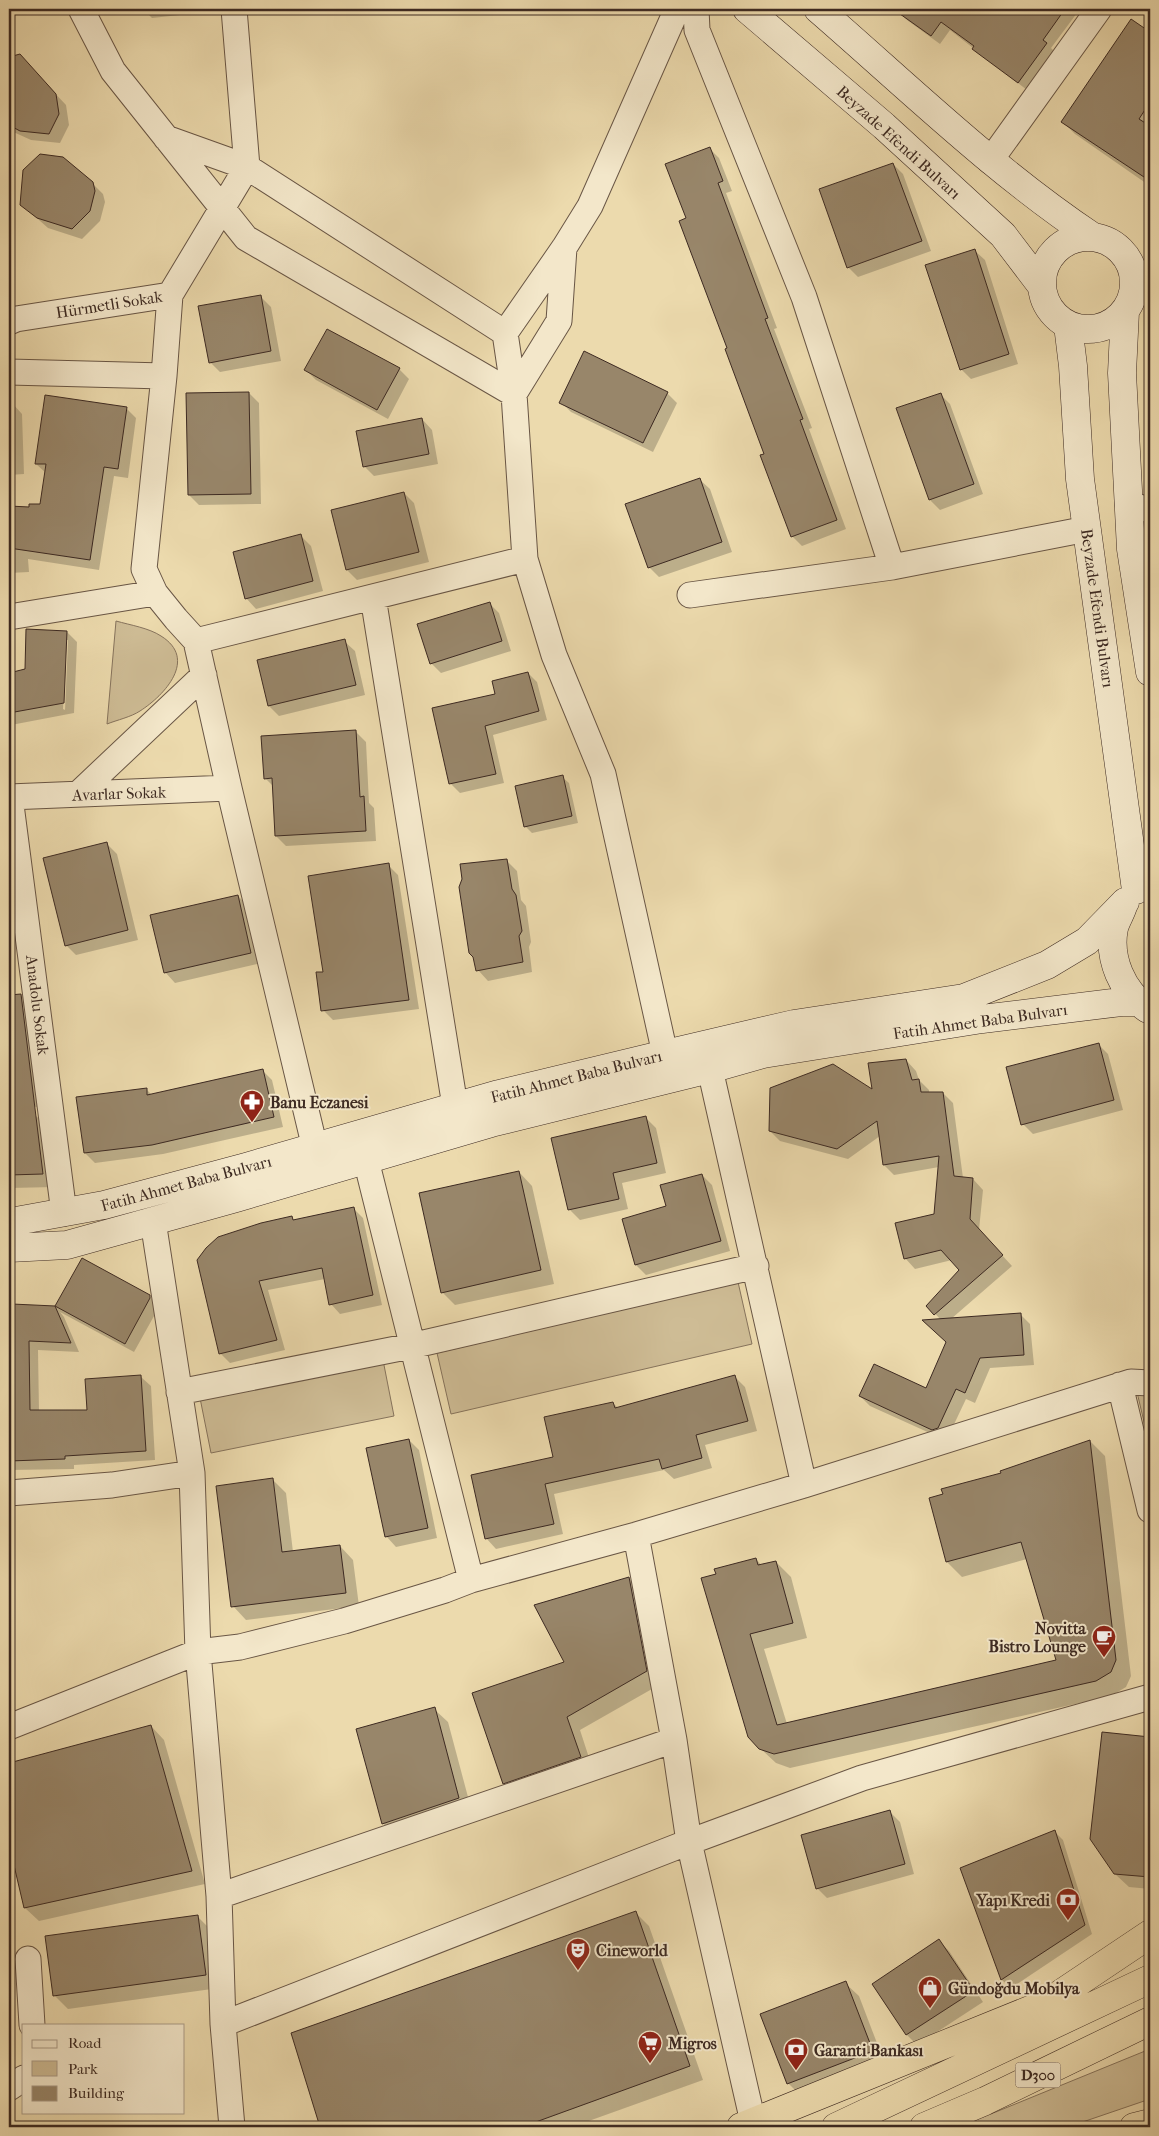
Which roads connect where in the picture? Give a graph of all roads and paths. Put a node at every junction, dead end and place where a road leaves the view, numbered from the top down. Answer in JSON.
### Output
{"nodes":[{"id":1,"x":81,"y":9,"type":"edge"},
{"id":2,"x":234,"y":9,"type":"edge"},
{"id":3,"x":747,"y":9,"type":"edge"},
{"id":4,"x":818,"y":9,"type":"edge"},
{"id":5,"x":1099,"y":9,"type":"edge"},
{"id":6,"x":674,"y":18,"type":"edge"},
{"id":7,"x":697,"y":19,"type":"edge"},
{"id":8,"x":166,"y":138,"type":"junction"},
{"id":9,"x":990,"y":161,"type":"junction"},
{"id":10,"x":247,"y":167,"type":"junction"},
{"id":11,"x":222,"y":208,"type":"junction"},
{"id":12,"x":1093,"y":237,"type":"junction"},
{"id":13,"x":564,"y":248,"type":"junction"},
{"id":14,"x":1140,"y":270,"type":"edge"},
{"id":15,"x":1042,"y":285,"type":"junction"},
{"id":16,"x":170,"y":295,"type":"junction"},
{"id":17,"x":1135,"y":305,"type":"edge"},
{"id":18,"x":11,"y":318,"type":"edge"},
{"id":19,"x":1068,"y":325,"type":"junction"},
{"id":20,"x":506,"y":333,"type":"junction"},
{"id":21,"x":9,"y":372,"type":"edge"},
{"id":22,"x":164,"y":376,"type":"junction"},
{"id":23,"x":514,"y":394,"type":"junction"},
{"id":24,"x":1139,"y":507,"type":"edge"},
{"id":25,"x":1087,"y":529,"type":"junction"},
{"id":26,"x":525,"y":560,"type":"junction"},
{"id":27,"x":892,"y":567,"type":"junction"},
{"id":28,"x":155,"y":593,"type":"junction"},
{"id":29,"x":690,"y":595,"type":"dead end"},
{"id":30,"x":373,"y":598,"type":"junction"},
{"id":31,"x":9,"y":617,"type":"edge"},
{"id":32,"x":196,"y":641,"type":"junction"},
{"id":33,"x":1150,"y":672,"type":"edge"},
{"id":34,"x":204,"y":675,"type":"junction"},
{"id":35,"x":229,"y":788,"type":"junction"},
{"id":36,"x":78,"y":794,"type":"junction"},
{"id":37,"x":9,"y":797,"type":"edge"},
{"id":38,"x":1137,"y":890,"type":"edge"},
{"id":39,"x":1144,"y":1006,"type":"edge"},
{"id":40,"x":665,"y":1054,"type":"junction"},
{"id":41,"x":710,"y":1069,"type":"junction"},
{"id":42,"x":455,"y":1106,"type":"junction"},
{"id":43,"x":315,"y":1148,"type":"junction"},
{"id":44,"x":366,"y":1160,"type":"junction"},
{"id":45,"x":64,"y":1213,"type":"junction"},
{"id":46,"x":9,"y":1220,"type":"edge"},
{"id":47,"x":154,"y":1221,"type":"junction"},
{"id":48,"x":9,"y":1248,"type":"edge"},
{"id":49,"x":756,"y":1266,"type":"junction"},
{"id":50,"x":411,"y":1346,"type":"junction"},
{"id":51,"x":1150,"y":1383,"type":"edge"},
{"id":52,"x":1120,"y":1385,"type":"junction"},
{"id":53,"x":180,"y":1392,"type":"junction"},
{"id":54,"x":192,"y":1473,"type":"junction"},
{"id":55,"x":804,"y":1485,"type":"junction"},
{"id":56,"x":9,"y":1493,"type":"edge"},
{"id":57,"x":1150,"y":1510,"type":"edge"},
{"id":58,"x":636,"y":1535,"type":"junction"},
{"id":59,"x":471,"y":1580,"type":"junction"},
{"id":60,"x":198,"y":1652,"type":"junction"},
{"id":61,"x":1150,"y":1697,"type":"edge"},
{"id":62,"x":9,"y":1727,"type":"edge"},
{"id":63,"x":674,"y":1740,"type":"junction"},
{"id":64,"x":690,"y":1842,"type":"junction"},
{"id":65,"x":219,"y":1896,"type":"junction"},
{"id":66,"x":1150,"y":1934,"type":"edge"},
{"id":67,"x":28,"y":1959,"type":"dead end"},
{"id":68,"x":1150,"y":1979,"type":"edge"},
{"id":69,"x":1150,"y":2021,"type":"edge"},
{"id":70,"x":32,"y":2024,"type":"edge"},
{"id":71,"x":223,"y":2024,"type":"junction"},
{"id":72,"x":22,"y":2079,"type":"edge"},
{"id":73,"x":9,"y":2088,"type":"edge"},
{"id":74,"x":1150,"y":2123,"type":"edge"},
{"id":75,"x":747,"y":2125,"type":"edge"},
{"id":76,"x":232,"y":2127,"type":"edge"},
{"id":77,"x":836,"y":2127,"type":"edge"},
{"id":78,"x":924,"y":2127,"type":"edge"},
{"id":79,"x":1134,"y":2127,"type":"edge"}],
"edges":[{"from":1,"to":8,"type":"street"},
{"from":2,"to":10,"type":"street"},
{"from":3,"to":15,"type":"main road","name":"Beyzade Efendi Bulvarı"},
{"from":4,"to":9,"type":"main road"},
{"from":5,"to":9,"type":"street"},
{"from":6,"to":7,"type":"street"},
{"from":6,"to":13,"type":"street"},
{"from":7,"to":27,"type":"street"},
{"from":8,"to":10,"type":"street"},
{"from":8,"to":11,"type":"street"},
{"from":9,"to":12,"type":"main road"},
{"from":10,"to":11,"type":"street","name":"Hürmetli Sokak"},
{"from":10,"to":20,"type":"street"},
{"from":11,"to":16,"type":"street","name":"Hürmetli Sokak"},
{"from":11,"to":23,"type":"street"},
{"from":12,"to":14,"type":"main road"},
{"from":12,"to":15,"type":"main road"},
{"from":13,"to":20,"type":"street"},
{"from":13,"to":23,"type":"street"},
{"from":14,"to":17,"type":"main road"},
{"from":15,"to":19,"type":"main road"},
{"from":16,"to":18,"type":"street","name":"Hürmetli Sokak"},
{"from":16,"to":22,"type":"street"},
{"from":17,"to":19,"type":"main road"},
{"from":17,"to":24,"type":"main road"},
{"from":19,"to":25,"type":"main road","name":"Beyzade Efendi Bulvarı"},
{"from":20,"to":23,"type":"street"},
{"from":21,"to":22,"type":"street"},
{"from":22,"to":28,"type":"street"},
{"from":23,"to":26,"type":"street"},
{"from":24,"to":33,"type":"main road"},
{"from":25,"to":27,"type":"street"},
{"from":25,"to":38,"type":"main road","name":"Beyzade Efendi Bulvarı"},
{"from":26,"to":30,"type":"street"},
{"from":26,"to":40,"type":"street"},
{"from":27,"to":29,"type":"street"},
{"from":28,"to":31,"type":"street"},
{"from":28,"to":32,"type":"street"},
{"from":30,"to":32,"type":"street"},
{"from":30,"to":42,"type":"street"},
{"from":32,"to":34,"type":"street"},
{"from":34,"to":35,"type":"street"},
{"from":34,"to":36,"type":"street"},
{"from":35,"to":36,"type":"street","name":"Avarlar Sokak"},
{"from":35,"to":43,"type":"street"},
{"from":36,"to":37,"type":"street","name":"Avarlar Sokak"},
{"from":37,"to":45,"type":"street","name":"Anadolu Sokak"},
{"from":38,"to":39,"type":"main road"},
{"from":38,"to":40,"type":"main road","name":"Fatih Ahmet Baba Bulvarı"},
{"from":39,"to":41,"type":"main road","name":"Fatih Ahmet Baba Bulvarı"},
{"from":40,"to":42,"type":"main road","name":"Fatih Ahmet Baba Bulvarı"},
{"from":41,"to":44,"type":"main road","name":"Fatih Ahmet Baba Bulvarı"},
{"from":41,"to":49,"type":"street"},
{"from":42,"to":43,"type":"main road","name":"Fatih Ahmet Baba Bulvarı"},
{"from":43,"to":45,"type":"main road","name":"Fatih Ahmet Baba Bulvarı"},
{"from":44,"to":47,"type":"main road","name":"Fatih Ahmet Baba Bulvarı"},
{"from":44,"to":50,"type":"street"},
{"from":45,"to":46,"type":"main road","name":"Fatih Ahmet Baba Bulvarı"},
{"from":47,"to":48,"type":"main road","name":"Fatih Ahmet Baba Bulvarı"},
{"from":47,"to":53,"type":"street"},
{"from":49,"to":50,"type":"street"},
{"from":49,"to":55,"type":"street"},
{"from":50,"to":53,"type":"street"},
{"from":50,"to":59,"type":"street"},
{"from":51,"to":52,"type":"street"},
{"from":52,"to":55,"type":"street"},
{"from":52,"to":57,"type":"street"},
{"from":53,"to":54,"type":"street"},
{"from":54,"to":56,"type":"street"},
{"from":54,"to":60,"type":"street"},
{"from":55,"to":58,"type":"street"},
{"from":58,"to":59,"type":"street"},
{"from":58,"to":63,"type":"street"},
{"from":59,"to":60,"type":"street"},
{"from":60,"to":62,"type":"street"},
{"from":60,"to":65,"type":"street"},
{"from":61,"to":64,"type":"street"},
{"from":63,"to":64,"type":"street"},
{"from":63,"to":65,"type":"street"},
{"from":64,"to":71,"type":"street"},
{"from":64,"to":75,"type":"street"},
{"from":65,"to":71,"type":"street"},
{"from":66,"to":75,"type":"highway"},
{"from":67,"to":70,"type":"street"},
{"from":68,"to":77,"type":"highway"},
{"from":69,"to":78,"type":"highway","number":"D300"},
{"from":71,"to":76,"type":"street"},
{"from":72,"to":73,"type":"street"},
{"from":74,"to":79,"type":"highway"}]}
